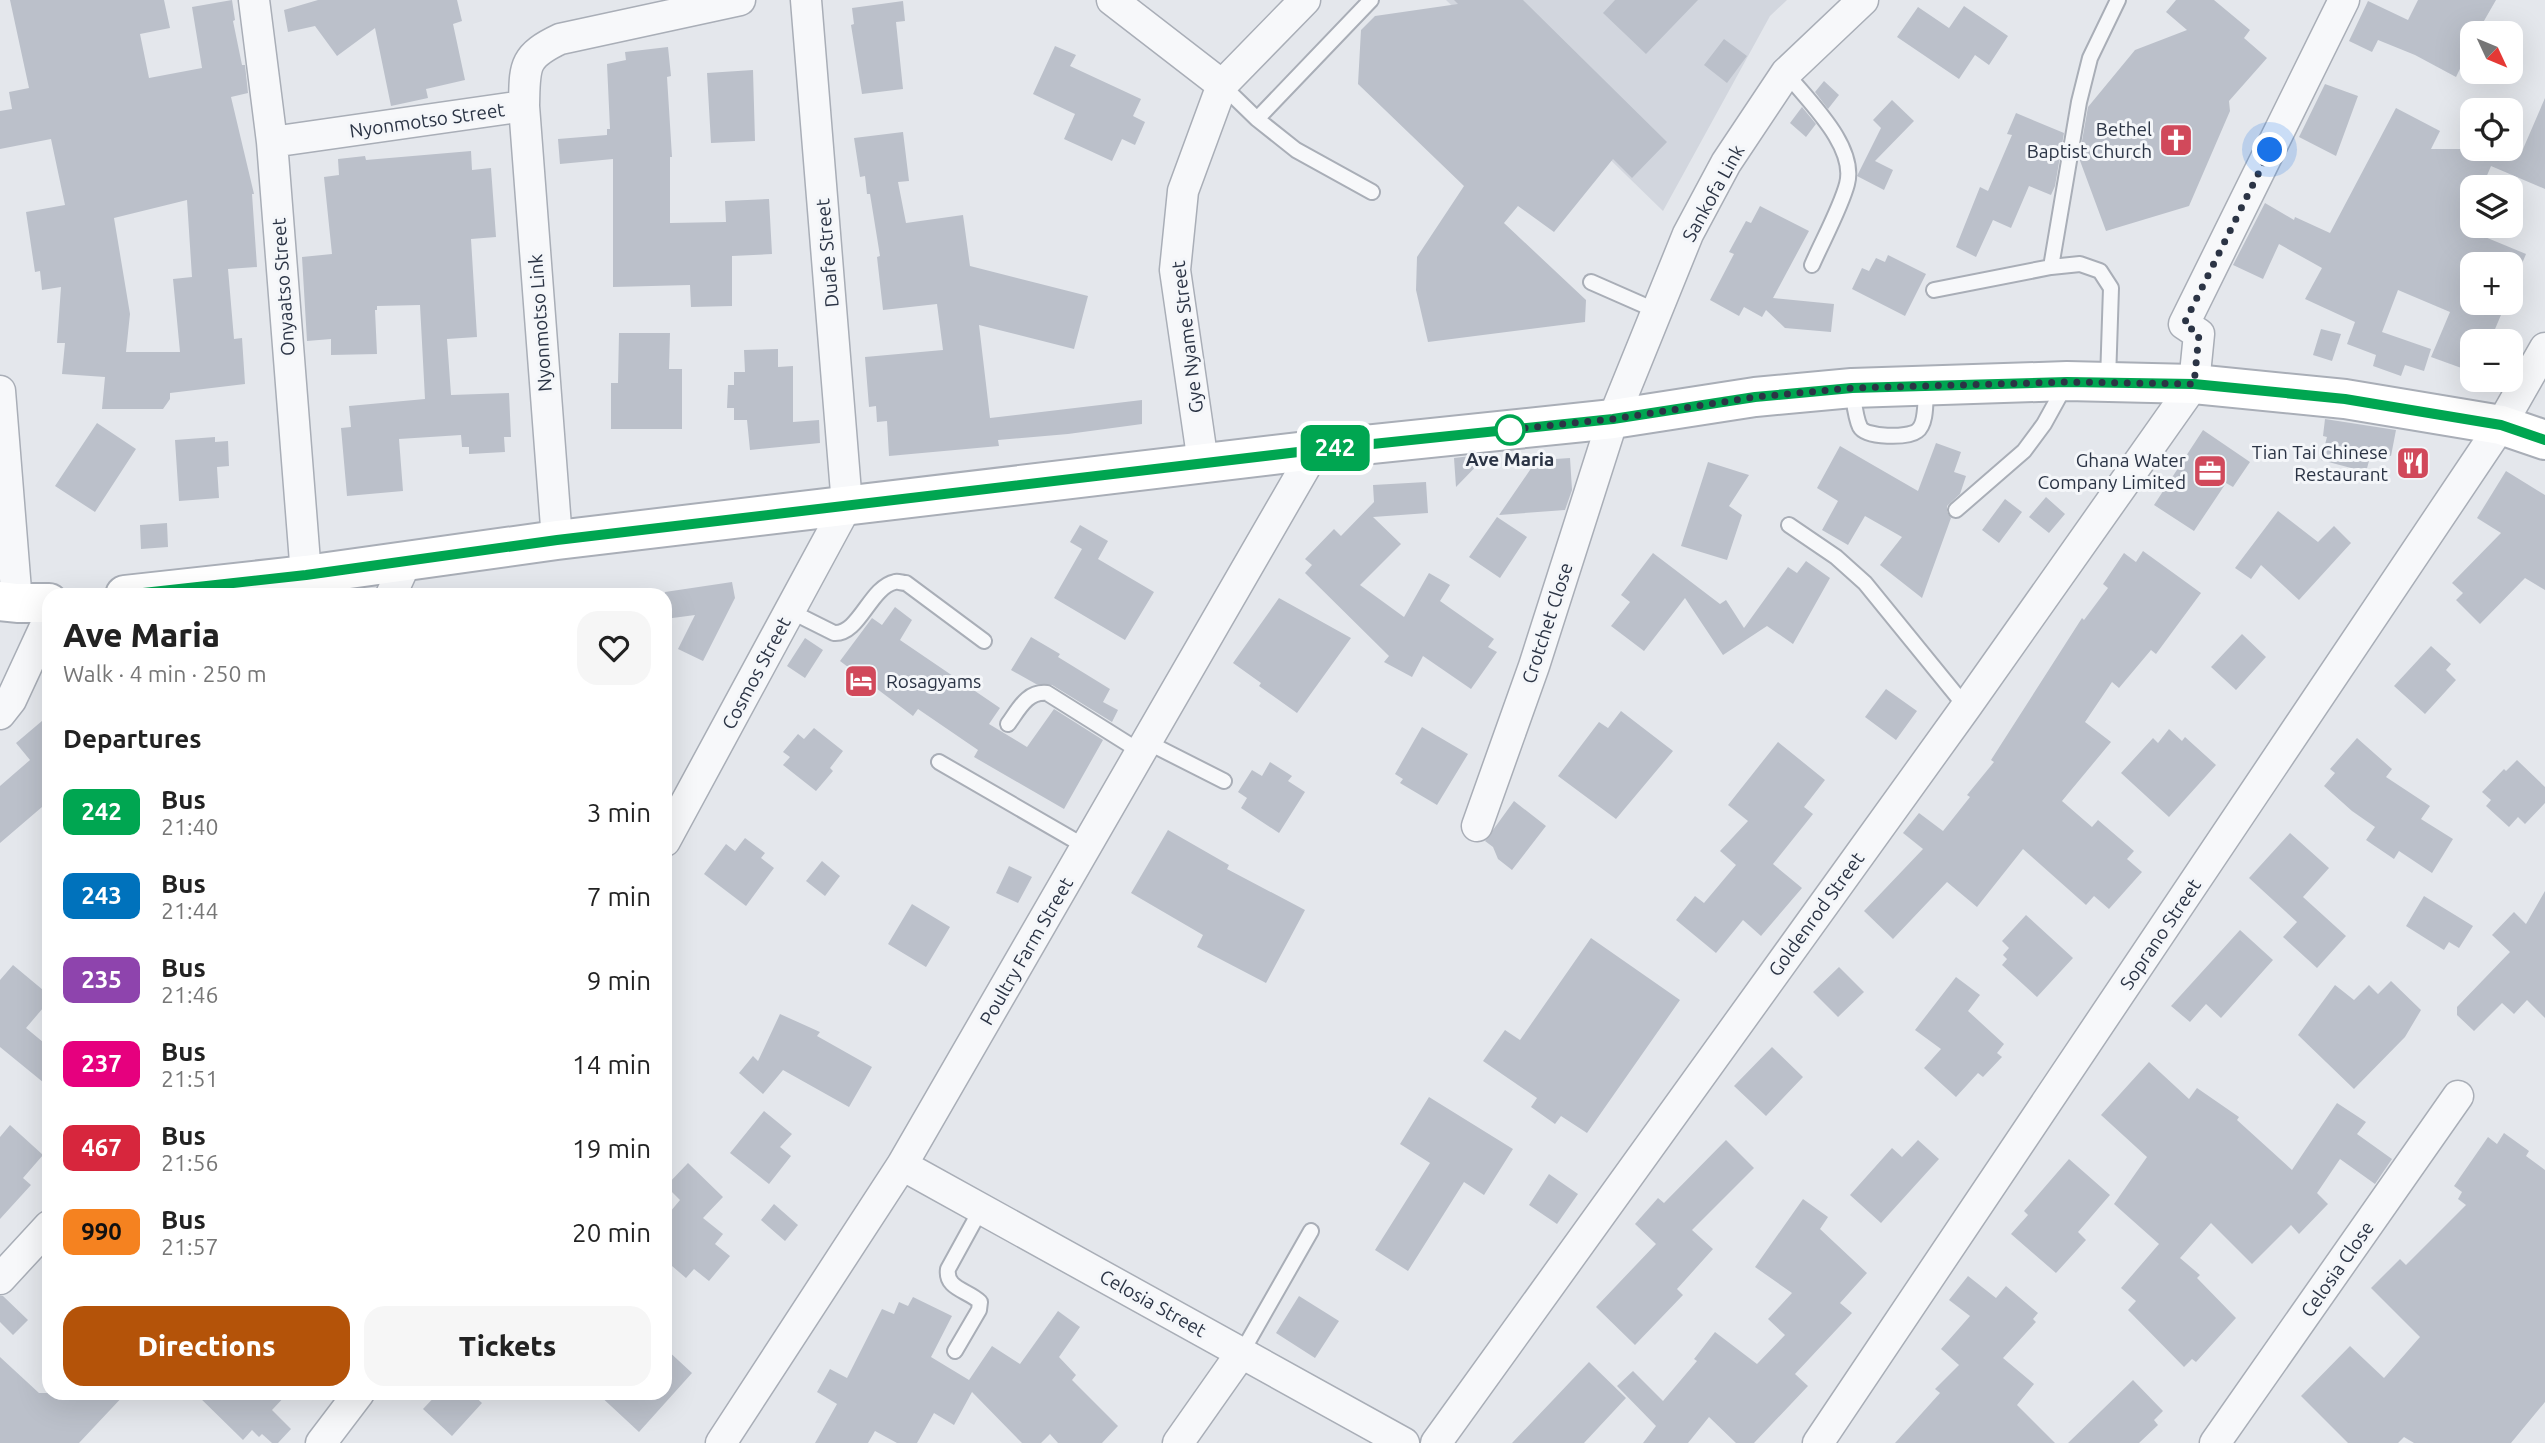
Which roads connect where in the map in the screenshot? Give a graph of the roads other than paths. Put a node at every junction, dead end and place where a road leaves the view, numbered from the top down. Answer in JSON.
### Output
{"nodes":[{"id":1,"x":254,"y":0,"type":"edge"},
{"id":2,"x":740,"y":0,"type":"edge"},
{"id":3,"x":806,"y":0,"type":"edge"},
{"id":4,"x":1112,"y":0,"type":"edge"},
{"id":5,"x":1305,"y":0,"type":"edge"},
{"id":6,"x":1371,"y":0,"type":"edge"},
{"id":7,"x":1863,"y":0,"type":"edge"},
{"id":8,"x":2118,"y":0,"type":"edge"},
{"id":9,"x":2344,"y":0,"type":"edge"},
{"id":10,"x":1786,"y":73,"type":"junction"},
{"id":11,"x":1222,"y":85,"type":"junction"},
{"id":12,"x":524,"y":106,"type":"junction"},
{"id":13,"x":1257,"y":119,"type":"junction"},
{"id":14,"x":272,"y":142,"type":"junction"},
{"id":15,"x":1372,"y":192,"type":"dead end"},
{"id":16,"x":1812,"y":265,"type":"dead end"},
{"id":17,"x":2051,"y":267,"type":"junction"},
{"id":18,"x":1591,"y":282,"type":"dead end"},
{"id":19,"x":1934,"y":290,"type":"dead end"},
{"id":20,"x":1657,"y":311,"type":"junction"},
{"id":21,"x":2545,"y":348,"type":"edge"},
{"id":22,"x":2067,"y":382,"type":"junction"},
{"id":23,"x":2108,"y":382,"type":"junction"},
{"id":24,"x":2194,"y":384,"type":"junction"},
{"id":25,"x":0,"y":391,"type":"edge"},
{"id":26,"x":1613,"y":419,"type":"junction"},
{"id":27,"x":2501,"y":425,"type":"junction"},
{"id":28,"x":2545,"y":440,"type":"edge"},
{"id":29,"x":1315,"y":450,"type":"junction"},
{"id":30,"x":1203,"y":463,"type":"junction"},
{"id":31,"x":847,"y":505,"type":"junction"},
{"id":32,"x":1956,"y":510,"type":"dead end"},
{"id":33,"x":1789,"y":525,"type":"dead end"},
{"id":34,"x":557,"y":540,"type":"junction"},
{"id":35,"x":407,"y":560,"type":"junction"},
{"id":36,"x":306,"y":575,"type":"junction"},
{"id":37,"x":188,"y":588,"type":"edge"},
{"id":38,"x":394,"y":588,"type":"edge"},
{"id":39,"x":29,"y":606,"type":"edge"},
{"id":40,"x":790,"y":611,"type":"junction"},
{"id":41,"x":984,"y":641,"type":"dead end"},
{"id":42,"x":1966,"y":707,"type":"junction"},
{"id":43,"x":0,"y":713,"type":"edge"},
{"id":44,"x":1009,"y":724,"type":"dead end"},
{"id":45,"x":1144,"y":747,"type":"junction"},
{"id":46,"x":939,"y":762,"type":"dead end"},
{"id":47,"x":1224,"y":781,"type":"dead end"},
{"id":48,"x":1477,"y":826,"type":"dead end"},
{"id":49,"x":672,"y":828,"type":"edge"},
{"id":50,"x":1086,"y":847,"type":"junction"},
{"id":51,"x":2458,"y":1096,"type":"dead end"},
{"id":52,"x":902,"y":1165,"type":"junction"},
{"id":53,"x":981,"y":1209,"type":"junction"},
{"id":54,"x":1311,"y":1231,"type":"dead end"},
{"id":55,"x":42,"y":1234,"type":"edge"},
{"id":56,"x":0,"y":1279,"type":"edge"},
{"id":57,"x":955,"y":1351,"type":"dead end"},
{"id":58,"x":1242,"y":1352,"type":"junction"},
{"id":59,"x":354,"y":1400,"type":"edge"},
{"id":60,"x":321,"y":1443,"type":"edge"},
{"id":61,"x":721,"y":1443,"type":"edge"},
{"id":62,"x":1178,"y":1443,"type":"edge"},
{"id":63,"x":1404,"y":1443,"type":"edge"},
{"id":64,"x":1436,"y":1443,"type":"edge"},
{"id":65,"x":1818,"y":1443,"type":"edge"},
{"id":66,"x":2215,"y":1443,"type":"edge"}],
"edges":[{"from":1,"to":14,"type":"street","name":"Onyaatso Street"},
{"from":2,"to":12,"type":"street","name":"Nyonmotso Street"},
{"from":3,"to":31,"type":"street","name":"Duafe Street"},
{"from":4,"to":11,"type":"street"},
{"from":5,"to":11,"type":"street","name":"Gye Nyame Street"},
{"from":6,"to":13,"type":"lane"},
{"from":7,"to":10,"type":"street","name":"Sankofa Link"},
{"from":8,"to":17,"type":"lane"},
{"from":9,"to":24,"type":"street"},
{"from":10,"to":16,"type":"lane"},
{"from":10,"to":20,"type":"street","name":"Sankofa Link"},
{"from":11,"to":13,"type":"lane"},
{"from":11,"to":30,"type":"street","name":"Gye Nyame Street"},
{"from":12,"to":14,"type":"street","name":"Nyonmotso Street"},
{"from":12,"to":34,"type":"street","name":"Nyonmotso Link"},
{"from":13,"to":15,"type":"lane"},
{"from":14,"to":36,"type":"street","name":"Onyaatso Street"},
{"from":17,"to":19,"type":"lane"},
{"from":17,"to":23,"type":"lane"},
{"from":18,"to":20,"type":"lane"},
{"from":20,"to":26,"type":"street","name":"Sankofa Link"},
{"from":21,"to":27,"type":"street","name":"Soprano Street"},
{"from":22,"to":23,"type":"main road"},
{"from":22,"to":26,"type":"main road"},
{"from":22,"to":32,"type":"lane"},
{"from":23,"to":24,"type":"main road"},
{"from":24,"to":27,"type":"main road"},
{"from":24,"to":42,"type":"street","name":"Goldenrod Street"},
{"from":25,"to":39,"type":"street"},
{"from":26,"to":29,"type":"main road"},
{"from":26,"to":48,"type":"street","name":"Crotchet Close"},
{"from":27,"to":28,"type":"main road"},
{"from":27,"to":65,"type":"street","name":"Soprano Street"},
{"from":29,"to":30,"type":"main road"},
{"from":29,"to":45,"type":"street","name":"Poultry Farm Street"},
{"from":30,"to":31,"type":"main road"},
{"from":31,"to":34,"type":"main road"},
{"from":31,"to":40,"type":"street","name":"Cosmos Street"},
{"from":33,"to":42,"type":"lane"},
{"from":34,"to":35,"type":"main road"},
{"from":35,"to":36,"type":"main road"},
{"from":35,"to":38,"type":"street"},
{"from":36,"to":37,"type":"main road"},
{"from":39,"to":43,"type":"street"},
{"from":40,"to":41,"type":"lane"},
{"from":40,"to":49,"type":"street","name":"Cosmos Street"},
{"from":42,"to":64,"type":"street","name":"Goldenrod Street"},
{"from":44,"to":45,"type":"lane"},
{"from":45,"to":47,"type":"lane"},
{"from":45,"to":50,"type":"street","name":"Poultry Farm Street"},
{"from":46,"to":50,"type":"lane"},
{"from":50,"to":52,"type":"street","name":"Poultry Farm Street"},
{"from":51,"to":66,"type":"street","name":"Celosia Close"},
{"from":52,"to":53,"type":"street","name":"Celosia Street"},
{"from":52,"to":61,"type":"street","name":"Poultry Farm Street"},
{"from":53,"to":57,"type":"lane"},
{"from":53,"to":58,"type":"street","name":"Celosia Street"},
{"from":54,"to":58,"type":"lane"},
{"from":55,"to":56,"type":"street"},
{"from":58,"to":62,"type":"street"},
{"from":58,"to":63,"type":"street","name":"Celosia Street"},
{"from":59,"to":60,"type":"street"}]}
